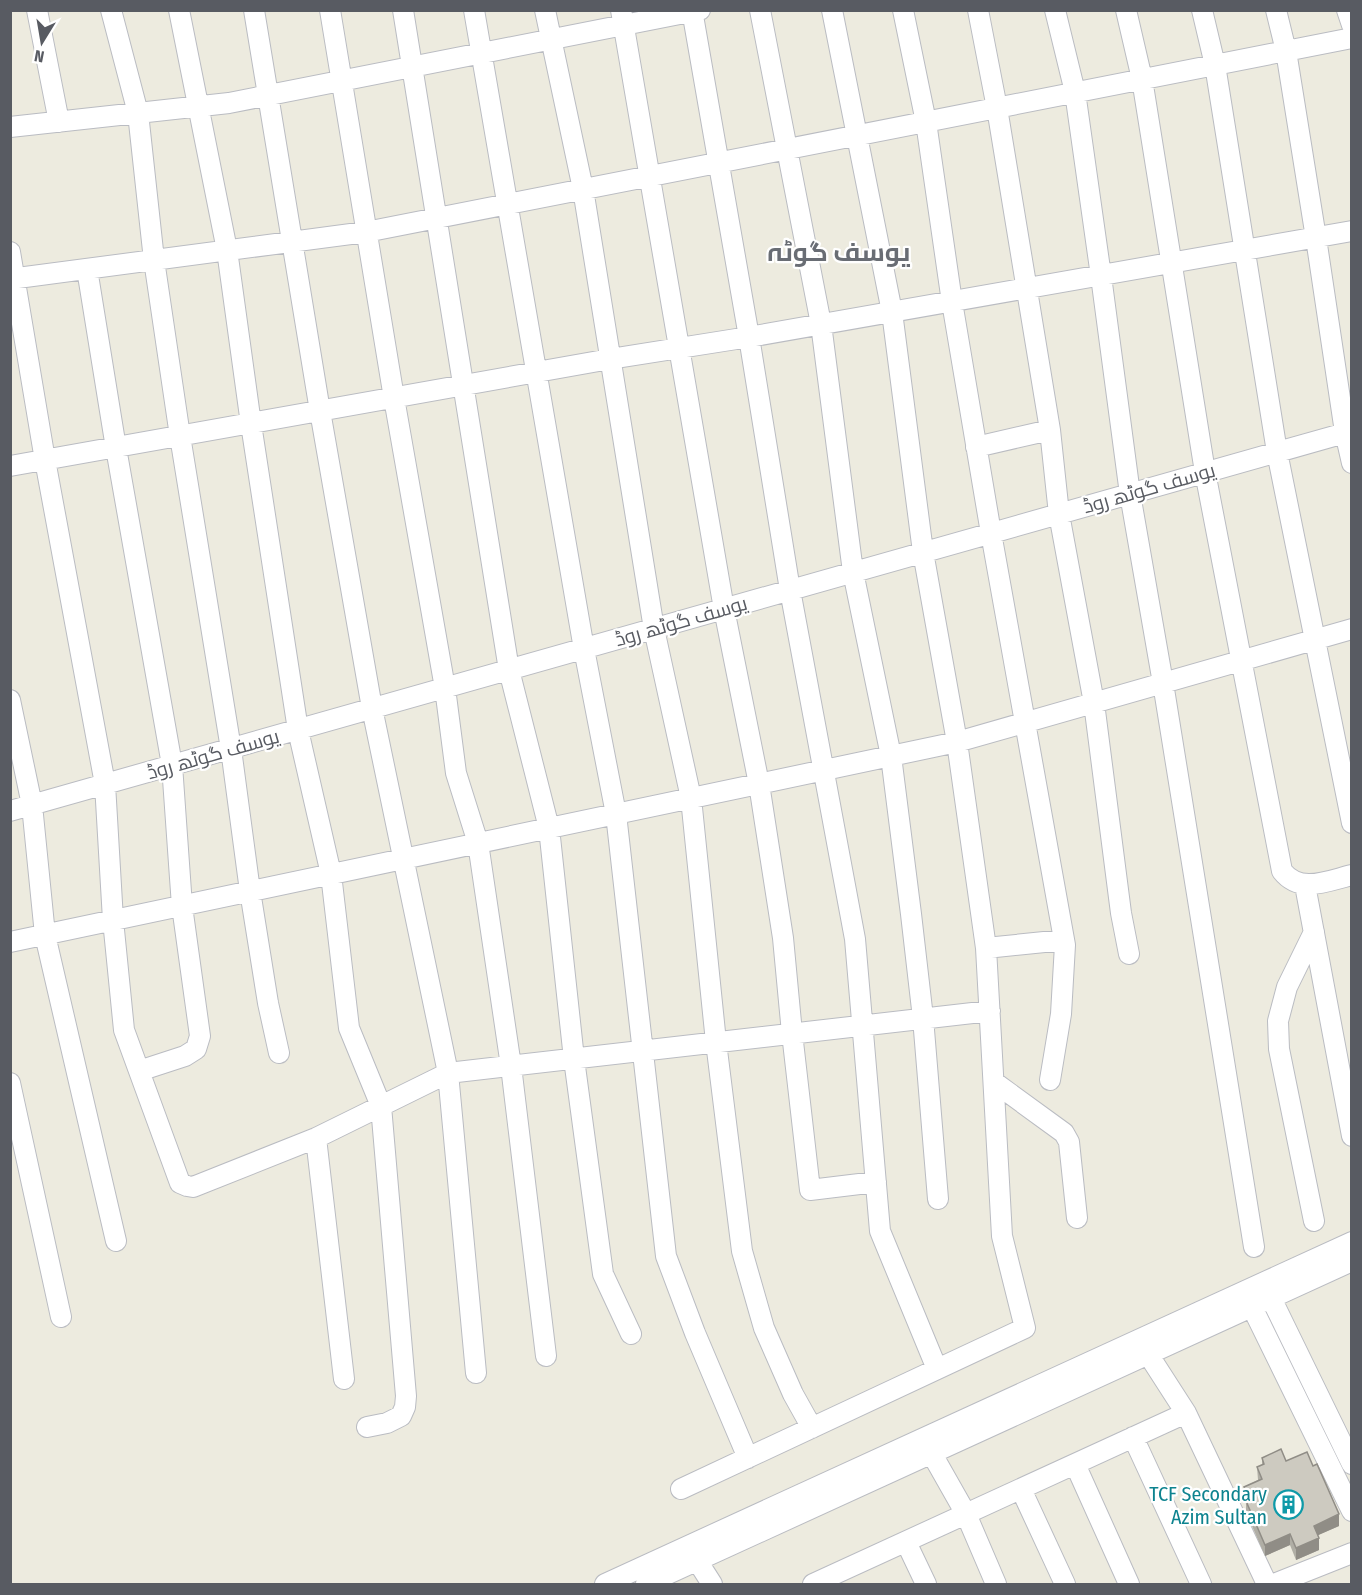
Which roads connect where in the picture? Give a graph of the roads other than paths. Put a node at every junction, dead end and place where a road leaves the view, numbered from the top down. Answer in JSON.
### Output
{"nodes":[{"id":1,"x":37,"y":10,"type":"edge"},
{"id":2,"x":111,"y":10,"type":"edge"},
{"id":3,"x":180,"y":10,"type":"edge"},
{"id":4,"x":254,"y":10,"type":"edge"},
{"id":5,"x":330,"y":10,"type":"edge"},
{"id":6,"x":403,"y":10,"type":"edge"},
{"id":7,"x":474,"y":10,"type":"edge"},
{"id":8,"x":545,"y":10,"type":"edge"},
{"id":9,"x":760,"y":10,"type":"edge"},
{"id":10,"x":832,"y":10,"type":"edge"},
{"id":11,"x":903,"y":10,"type":"edge"},
{"id":12,"x":978,"y":10,"type":"edge"},
{"id":13,"x":1055,"y":10,"type":"edge"},
{"id":14,"x":1126,"y":10,"type":"edge"},
{"id":15,"x":1202,"y":10,"type":"edge"},
{"id":16,"x":1276,"y":10,"type":"edge"},
{"id":17,"x":1347,"y":10,"type":"edge"},
{"id":18,"x":695,"y":11,"type":"edge"},
{"id":19,"x":622,"y":18,"type":"edge"},
{"id":20,"x":1352,"y":26,"type":"edge"},
{"id":21,"x":1352,"y":38,"type":"edge"},
{"id":22,"x":550,"y":40,"type":"junction"},
{"id":23,"x":1286,"y":51,"type":"junction"},
{"id":24,"x":481,"y":53,"type":"junction"},
{"id":25,"x":1215,"y":65,"type":"junction"},
{"id":26,"x":412,"y":67,"type":"junction"},
{"id":27,"x":1142,"y":79,"type":"junction"},
{"id":28,"x":341,"y":80,"type":"junction"},
{"id":29,"x":1075,"y":92,"type":"junction"},
{"id":30,"x":268,"y":95,"type":"junction"},
{"id":31,"x":199,"y":106,"type":"junction"},
{"id":32,"x":997,"y":108,"type":"junction"},
{"id":33,"x":138,"y":113,"type":"junction"},
{"id":34,"x":59,"y":122,"type":"junction"},
{"id":35,"x":926,"y":122,"type":"junction"},
{"id":36,"x":10,"y":127,"type":"edge"},
{"id":37,"x":857,"y":135,"type":"junction"},
{"id":38,"x":787,"y":149,"type":"junction"},
{"id":39,"x":718,"y":162,"type":"junction"},
{"id":40,"x":650,"y":176,"type":"junction"},
{"id":41,"x":583,"y":189,"type":"junction"},
{"id":42,"x":507,"y":204,"type":"junction"},
{"id":43,"x":436,"y":218,"type":"junction"},
{"id":44,"x":1352,"y":231,"type":"edge"},
{"id":45,"x":366,"y":232,"type":"junction"},
{"id":46,"x":1316,"y":238,"type":"junction"},
{"id":47,"x":292,"y":242,"type":"junction"},
{"id":48,"x":227,"y":250,"type":"junction"},
{"id":49,"x":1246,"y":250,"type":"junction"},
{"id":50,"x":10,"y":252,"type":"edge"},
{"id":51,"x":154,"y":260,"type":"junction"},
{"id":52,"x":1173,"y":263,"type":"junction"},
{"id":53,"x":87,"y":269,"type":"junction"},
{"id":54,"x":1101,"y":276,"type":"junction"},
{"id":55,"x":13,"y":279,"type":"edge"},
{"id":56,"x":1026,"y":289,"type":"junction"},
{"id":57,"x":952,"y":302,"type":"junction"},
{"id":58,"x":891,"y":312,"type":"junction"},
{"id":59,"x":820,"y":324,"type":"junction"},
{"id":60,"x":749,"y":337,"type":"junction"},
{"id":61,"x":679,"y":347,"type":"junction"},
{"id":62,"x":610,"y":359,"type":"junction"},
{"id":63,"x":536,"y":373,"type":"junction"},
{"id":64,"x":462,"y":386,"type":"junction"},
{"id":65,"x":394,"y":398,"type":"junction"},
{"id":66,"x":320,"y":411,"type":"junction"},
{"id":67,"x":251,"y":424,"type":"junction"},
{"id":68,"x":1050,"y":430,"type":"junction"},
{"id":69,"x":1348,"y":431,"type":"edge"},
{"id":70,"x":180,"y":436,"type":"junction"},
{"id":71,"x":976,"y":447,"type":"junction"},
{"id":72,"x":116,"y":448,"type":"junction"},
{"id":73,"x":1277,"y":452,"type":"junction"},
{"id":74,"x":45,"y":460,"type":"junction"},
{"id":75,"x":1352,"y":463,"type":"edge"},
{"id":76,"x":10,"y":466,"type":"edge"},
{"id":77,"x":1205,"y":472,"type":"junction"},
{"id":78,"x":1130,"y":494,"type":"junction"},
{"id":79,"x":1059,"y":514,"type":"junction"},
{"id":80,"x":991,"y":533,"type":"junction"},
{"id":81,"x":923,"y":552,"type":"junction"},
{"id":82,"x":854,"y":572,"type":"junction"},
{"id":83,"x":790,"y":590,"type":"junction"},
{"id":84,"x":724,"y":609,"type":"junction"},
{"id":85,"x":654,"y":629,"type":"junction"},
{"id":86,"x":1352,"y":629,"type":"edge"},
{"id":87,"x":1315,"y":639,"type":"junction"},
{"id":88,"x":584,"y":649,"type":"junction"},
{"id":89,"x":1242,"y":660,"type":"junction"},
{"id":90,"x":509,"y":670,"type":"junction"},
{"id":91,"x":1163,"y":683,"type":"junction"},
{"id":92,"x":445,"y":688,"type":"junction"},
{"id":93,"x":10,"y":699,"type":"edge"},
{"id":94,"x":1094,"y":703,"type":"junction"},
{"id":95,"x":372,"y":708,"type":"junction"},
{"id":96,"x":1025,"y":723,"type":"junction"},
{"id":97,"x":298,"y":730,"type":"junction"},
{"id":98,"x":957,"y":742,"type":"junction"},
{"id":99,"x":231,"y":749,"type":"junction"},
{"id":100,"x":891,"y":756,"type":"junction"},
{"id":101,"x":172,"y":765,"type":"junction"},
{"id":102,"x":823,"y":771,"type":"junction"},
{"id":103,"x":105,"y":784,"type":"junction"},
{"id":104,"x":759,"y":784,"type":"junction"},
{"id":105,"x":691,"y":798,"type":"junction"},
{"id":106,"x":32,"y":805,"type":"junction"},
{"id":107,"x":10,"y":811,"type":"edge"},
{"id":108,"x":616,"y":814,"type":"junction"},
{"id":109,"x":1352,"y":823,"type":"edge"},
{"id":110,"x":549,"y":828,"type":"junction"},
{"id":111,"x":478,"y":843,"type":"junction"},
{"id":112,"x":403,"y":859,"type":"junction"},
{"id":113,"x":331,"y":874,"type":"junction"},
{"id":114,"x":1352,"y":875,"type":"edge"},
{"id":115,"x":1305,"y":885,"type":"junction"},
{"id":116,"x":250,"y":891,"type":"junction"},
{"id":117,"x":182,"y":906,"type":"junction"},
{"id":118,"x":113,"y":920,"type":"junction"},
{"id":119,"x":1314,"y":932,"type":"junction"},
{"id":120,"x":45,"y":935,"type":"junction"},
{"id":121,"x":1064,"y":940,"type":"junction"},
{"id":122,"x":10,"y":942,"type":"edge"},
{"id":123,"x":986,"y":948,"type":"junction"},
{"id":124,"x":1129,"y":954,"type":"dead end"},
{"id":125,"x":990,"y":1011,"type":"junction"},
{"id":126,"x":923,"y":1018,"type":"junction"},
{"id":127,"x":862,"y":1025,"type":"junction"},
{"id":128,"x":792,"y":1034,"type":"junction"},
{"id":129,"x":716,"y":1042,"type":"junction"},
{"id":130,"x":642,"y":1051,"type":"junction"},
{"id":131,"x":279,"y":1053,"type":"dead end"},
{"id":132,"x":574,"y":1059,"type":"junction"},
{"id":133,"x":511,"y":1066,"type":"junction"},
{"id":134,"x":139,"y":1071,"type":"junction"},
{"id":135,"x":448,"y":1073,"type":"junction"},
{"id":136,"x":1050,"y":1080,"type":"dead end"},
{"id":137,"x":994,"y":1082,"type":"junction"},
{"id":138,"x":10,"y":1083,"type":"edge"},
{"id":139,"x":381,"y":1106,"type":"junction"},
{"id":140,"x":1352,"y":1136,"type":"edge"},
{"id":141,"x":316,"y":1138,"type":"junction"},
{"id":142,"x":16,"y":1139,"type":"edge"},
{"id":143,"x":876,"y":1182,"type":"junction"},
{"id":144,"x":938,"y":1199,"type":"dead end"},
{"id":145,"x":1077,"y":1218,"type":"dead end"},
{"id":146,"x":1314,"y":1221,"type":"dead end"},
{"id":147,"x":116,"y":1241,"type":"dead end"},
{"id":148,"x":1352,"y":1242,"type":"edge"},
{"id":149,"x":1254,"y":1246,"type":"dead end"},
{"id":150,"x":1352,"y":1261,"type":"edge"},
{"id":151,"x":1265,"y":1292,"type":"junction"},
{"id":152,"x":1246,"y":1300,"type":"junction"},
{"id":153,"x":62,"y":1317,"type":"dead end"},
{"id":154,"x":631,"y":1334,"type":"dead end"},
{"id":155,"x":1149,"y":1354,"type":"junction"},
{"id":156,"x":546,"y":1356,"type":"dead end"},
{"id":157,"x":937,"y":1370,"type":"junction"},
{"id":158,"x":476,"y":1373,"type":"dead end"},
{"id":159,"x":344,"y":1379,"type":"dead end"},
{"id":160,"x":1186,"y":1413,"type":"junction"},
{"id":161,"x":367,"y":1427,"type":"dead end"},
{"id":162,"x":812,"y":1428,"type":"junction"},
{"id":163,"x":1133,"y":1437,"type":"junction"},
{"id":164,"x":932,"y":1454,"type":"junction"},
{"id":165,"x":748,"y":1458,"type":"junction"},
{"id":166,"x":1075,"y":1464,"type":"junction"},
{"id":167,"x":1352,"y":1464,"type":"edge"},
{"id":168,"x":681,"y":1489,"type":"dead end"},
{"id":169,"x":1022,"y":1489,"type":"junction"},
{"id":170,"x":1352,"y":1511,"type":"edge"},
{"id":171,"x":966,"y":1514,"type":"junction"},
{"id":172,"x":906,"y":1542,"type":"junction"},
{"id":173,"x":1352,"y":1553,"type":"edge"},
{"id":174,"x":698,"y":1562,"type":"junction"},
{"id":175,"x":855,"y":1576,"type":"edge"},
{"id":176,"x":605,"y":1584,"type":"edge"},
{"id":177,"x":646,"y":1584,"type":"edge"},
{"id":178,"x":712,"y":1584,"type":"edge"},
{"id":179,"x":813,"y":1584,"type":"edge"},
{"id":180,"x":926,"y":1584,"type":"edge"},
{"id":181,"x":996,"y":1584,"type":"edge"},
{"id":182,"x":1064,"y":1584,"type":"edge"},
{"id":183,"x":1129,"y":1584,"type":"edge"},
{"id":184,"x":1201,"y":1584,"type":"edge"},
{"id":185,"x":1267,"y":1584,"type":"edge"},
{"id":186,"x":1274,"y":1584,"type":"edge"}],
"edges":[{"from":1,"to":34,"type":"street"},
{"from":2,"to":33,"type":"street"},
{"from":3,"to":31,"type":"street"},
{"from":4,"to":30,"type":"street"},
{"from":5,"to":28,"type":"street"},
{"from":6,"to":26,"type":"street"},
{"from":7,"to":24,"type":"street"},
{"from":8,"to":22,"type":"street"},
{"from":9,"to":38,"type":"street"},
{"from":10,"to":37,"type":"street"},
{"from":11,"to":35,"type":"street"},
{"from":12,"to":32,"type":"street"},
{"from":13,"to":29,"type":"street"},
{"from":14,"to":27,"type":"street"},
{"from":15,"to":25,"type":"street"},
{"from":16,"to":23,"type":"street"},
{"from":17,"to":20,"type":"street"},
{"from":18,"to":19,"type":"street"},
{"from":18,"to":39,"type":"street"},
{"from":19,"to":22,"type":"street"},
{"from":19,"to":40,"type":"street"},
{"from":21,"to":23,"type":"street"},
{"from":22,"to":24,"type":"street"},
{"from":22,"to":41,"type":"street"},
{"from":23,"to":25,"type":"street"},
{"from":23,"to":46,"type":"street"},
{"from":24,"to":26,"type":"street"},
{"from":24,"to":42,"type":"street"},
{"from":25,"to":27,"type":"street"},
{"from":25,"to":49,"type":"street"},
{"from":26,"to":28,"type":"street"},
{"from":26,"to":43,"type":"street"},
{"from":27,"to":29,"type":"street"},
{"from":27,"to":52,"type":"street"},
{"from":28,"to":30,"type":"street"},
{"from":28,"to":45,"type":"street"},
{"from":29,"to":32,"type":"street"},
{"from":29,"to":54,"type":"street"},
{"from":30,"to":31,"type":"street"},
{"from":30,"to":47,"type":"street"},
{"from":31,"to":33,"type":"street"},
{"from":31,"to":48,"type":"street"},
{"from":32,"to":35,"type":"street"},
{"from":32,"to":56,"type":"street"},
{"from":33,"to":34,"type":"street"},
{"from":33,"to":51,"type":"street"},
{"from":34,"to":36,"type":"street"},
{"from":35,"to":37,"type":"street"},
{"from":35,"to":57,"type":"street"},
{"from":37,"to":38,"type":"street"},
{"from":37,"to":58,"type":"street"},
{"from":38,"to":39,"type":"street"},
{"from":38,"to":59,"type":"street"},
{"from":39,"to":40,"type":"street"},
{"from":39,"to":60,"type":"street"},
{"from":40,"to":41,"type":"street"},
{"from":40,"to":61,"type":"street"},
{"from":41,"to":42,"type":"street"},
{"from":41,"to":62,"type":"street"},
{"from":42,"to":43,"type":"street"},
{"from":42,"to":63,"type":"street"},
{"from":43,"to":45,"type":"street"},
{"from":43,"to":64,"type":"street"},
{"from":44,"to":46,"type":"street"},
{"from":45,"to":47,"type":"street"},
{"from":45,"to":65,"type":"street"},
{"from":46,"to":49,"type":"street"},
{"from":46,"to":69,"type":"street"},
{"from":47,"to":48,"type":"street"},
{"from":47,"to":66,"type":"street"},
{"from":48,"to":51,"type":"street"},
{"from":48,"to":67,"type":"street"},
{"from":49,"to":52,"type":"street"},
{"from":49,"to":73,"type":"street"},
{"from":50,"to":55,"type":"street"},
{"from":51,"to":53,"type":"street"},
{"from":51,"to":70,"type":"street"},
{"from":52,"to":54,"type":"street"},
{"from":52,"to":77,"type":"street"},
{"from":53,"to":55,"type":"street"},
{"from":53,"to":72,"type":"street"},
{"from":54,"to":56,"type":"street"},
{"from":54,"to":78,"type":"street"},
{"from":55,"to":74,"type":"street"},
{"from":56,"to":57,"type":"street"},
{"from":56,"to":68,"type":"street"},
{"from":57,"to":58,"type":"street"},
{"from":57,"to":71,"type":"street"},
{"from":58,"to":59,"type":"street"},
{"from":58,"to":81,"type":"street"},
{"from":59,"to":60,"type":"street"},
{"from":59,"to":82,"type":"street"},
{"from":60,"to":61,"type":"street"},
{"from":60,"to":83,"type":"street"},
{"from":61,"to":62,"type":"street"},
{"from":61,"to":84,"type":"street"},
{"from":62,"to":63,"type":"street"},
{"from":62,"to":85,"type":"street"},
{"from":63,"to":64,"type":"street"},
{"from":63,"to":88,"type":"street"},
{"from":64,"to":65,"type":"street"},
{"from":64,"to":90,"type":"street"},
{"from":65,"to":66,"type":"street"},
{"from":65,"to":92,"type":"street"},
{"from":66,"to":67,"type":"street"},
{"from":66,"to":95,"type":"street"},
{"from":67,"to":70,"type":"street"},
{"from":67,"to":97,"type":"street"},
{"from":68,"to":71,"type":"street"},
{"from":68,"to":79,"type":"street"},
{"from":69,"to":73,"type":"street","name":"یوسف گوٹھ روڈ"},
{"from":69,"to":75,"type":"street"},
{"from":70,"to":72,"type":"street"},
{"from":70,"to":99,"type":"street"},
{"from":71,"to":80,"type":"street"},
{"from":72,"to":74,"type":"street"},
{"from":72,"to":101,"type":"street"},
{"from":73,"to":77,"type":"street","name":"یوسف گوٹھ روڈ"},
{"from":73,"to":87,"type":"street"},
{"from":74,"to":76,"type":"street"},
{"from":74,"to":103,"type":"street"},
{"from":77,"to":78,"type":"street","name":"یوسف گوٹھ روڈ"},
{"from":77,"to":89,"type":"street"},
{"from":78,"to":79,"type":"street","name":"یوسف گوٹھ روڈ"},
{"from":78,"to":91,"type":"street"},
{"from":79,"to":80,"type":"street","name":"یوسف گوٹھ روڈ"},
{"from":79,"to":94,"type":"street"},
{"from":80,"to":81,"type":"street","name":"یوسف گوٹھ روڈ"},
{"from":80,"to":96,"type":"street"},
{"from":81,"to":82,"type":"street","name":"یوسف گوٹھ روڈ"},
{"from":81,"to":98,"type":"street"},
{"from":82,"to":83,"type":"street","name":"یوسف گوٹھ روڈ"},
{"from":82,"to":100,"type":"street"},
{"from":83,"to":84,"type":"street","name":"یوسف گوٹھ روڈ"},
{"from":83,"to":102,"type":"street"},
{"from":84,"to":85,"type":"street","name":"یوسف گوٹھ روڈ"},
{"from":84,"to":104,"type":"street"},
{"from":85,"to":88,"type":"street","name":"یوسف گوٹھ روڈ"},
{"from":85,"to":105,"type":"street"},
{"from":86,"to":87,"type":"street"},
{"from":87,"to":89,"type":"street"},
{"from":87,"to":109,"type":"street"},
{"from":88,"to":90,"type":"street","name":"یوسف گوٹھ روڈ"},
{"from":88,"to":108,"type":"street"},
{"from":89,"to":91,"type":"street"},
{"from":89,"to":115,"type":"street"},
{"from":90,"to":92,"type":"street","name":"یوسف گوٹھ روڈ"},
{"from":90,"to":110,"type":"street"},
{"from":91,"to":94,"type":"street"},
{"from":91,"to":149,"type":"street"},
{"from":92,"to":95,"type":"street","name":"یوسف گوٹھ روڈ"},
{"from":92,"to":111,"type":"street"},
{"from":93,"to":106,"type":"street"},
{"from":94,"to":96,"type":"street"},
{"from":94,"to":124,"type":"street"},
{"from":95,"to":97,"type":"street","name":"یوسف گوٹھ روڈ"},
{"from":95,"to":112,"type":"street"},
{"from":96,"to":98,"type":"street"},
{"from":96,"to":121,"type":"street"},
{"from":97,"to":99,"type":"street","name":"یوسف گوٹھ روڈ"},
{"from":97,"to":113,"type":"street"},
{"from":98,"to":100,"type":"street"},
{"from":98,"to":123,"type":"street"},
{"from":99,"to":101,"type":"street","name":"یوسف گوٹھ روڈ"},
{"from":99,"to":116,"type":"street"},
{"from":100,"to":102,"type":"street"},
{"from":100,"to":126,"type":"street"},
{"from":101,"to":103,"type":"street","name":"یوسف گوٹھ روڈ"},
{"from":101,"to":117,"type":"street"},
{"from":102,"to":104,"type":"street"},
{"from":102,"to":127,"type":"street"},
{"from":103,"to":106,"type":"street","name":"یوسف گوٹھ روڈ"},
{"from":103,"to":118,"type":"street"},
{"from":104,"to":105,"type":"street"},
{"from":104,"to":128,"type":"street"},
{"from":105,"to":108,"type":"street"},
{"from":105,"to":129,"type":"street"},
{"from":106,"to":107,"type":"street","name":"یوسف گوٹھ روڈ"},
{"from":106,"to":120,"type":"street"},
{"from":108,"to":110,"type":"street"},
{"from":108,"to":130,"type":"street"},
{"from":110,"to":111,"type":"street"},
{"from":110,"to":132,"type":"street"},
{"from":111,"to":112,"type":"street"},
{"from":111,"to":133,"type":"street"},
{"from":112,"to":113,"type":"street"},
{"from":112,"to":135,"type":"street"},
{"from":113,"to":116,"type":"street"},
{"from":113,"to":139,"type":"street"},
{"from":114,"to":115,"type":"street"},
{"from":115,"to":119,"type":"street"},
{"from":116,"to":117,"type":"street"},
{"from":116,"to":131,"type":"street"},
{"from":117,"to":118,"type":"street"},
{"from":117,"to":134,"type":"street"},
{"from":118,"to":120,"type":"street"},
{"from":118,"to":134,"type":"street"},
{"from":119,"to":140,"type":"street"},
{"from":119,"to":146,"type":"street"},
{"from":120,"to":122,"type":"street"},
{"from":120,"to":147,"type":"street"},
{"from":121,"to":123,"type":"street"},
{"from":121,"to":136,"type":"street"},
{"from":123,"to":125,"type":"street"},
{"from":125,"to":126,"type":"street"},
{"from":125,"to":137,"type":"street"},
{"from":126,"to":127,"type":"street"},
{"from":126,"to":144,"type":"street"},
{"from":127,"to":128,"type":"street"},
{"from":127,"to":143,"type":"street"},
{"from":128,"to":129,"type":"street"},
{"from":128,"to":143,"type":"street"},
{"from":129,"to":130,"type":"street"},
{"from":129,"to":162,"type":"street"},
{"from":130,"to":132,"type":"street"},
{"from":130,"to":165,"type":"street"},
{"from":132,"to":133,"type":"street"},
{"from":132,"to":154,"type":"street"},
{"from":133,"to":135,"type":"street"},
{"from":133,"to":156,"type":"street"},
{"from":134,"to":141,"type":"street"},
{"from":135,"to":139,"type":"street"},
{"from":135,"to":158,"type":"street"},
{"from":137,"to":145,"type":"street"},
{"from":137,"to":157,"type":"street"},
{"from":138,"to":142,"type":"street"},
{"from":139,"to":141,"type":"street"},
{"from":139,"to":161,"type":"street"},
{"from":141,"to":159,"type":"street"},
{"from":142,"to":153,"type":"street"},
{"from":143,"to":157,"type":"street"},
{"from":148,"to":151,"type":"street"},
{"from":150,"to":151,"type":"street"},
{"from":151,"to":152,"type":"street"},
{"from":151,"to":167,"type":"street"},
{"from":152,"to":155,"type":"street"},
{"from":152,"to":170,"type":"street"},
{"from":152,"to":176,"type":"street"},
{"from":155,"to":160,"type":"street"},
{"from":155,"to":164,"type":"street"},
{"from":157,"to":162,"type":"street"},
{"from":160,"to":163,"type":"street"},
{"from":160,"to":185,"type":"street"},
{"from":162,"to":165,"type":"street"},
{"from":163,"to":166,"type":"street"},
{"from":163,"to":184,"type":"street"},
{"from":164,"to":171,"type":"street"},
{"from":164,"to":174,"type":"street"},
{"from":165,"to":168,"type":"street"},
{"from":166,"to":169,"type":"street"},
{"from":166,"to":183,"type":"street"},
{"from":169,"to":171,"type":"street"},
{"from":169,"to":182,"type":"street"},
{"from":171,"to":172,"type":"street"},
{"from":171,"to":181,"type":"street"},
{"from":172,"to":175,"type":"street"},
{"from":172,"to":180,"type":"street"},
{"from":173,"to":186,"type":"street"},
{"from":174,"to":177,"type":"street"},
{"from":174,"to":178,"type":"street"},
{"from":175,"to":179,"type":"street"}]}
